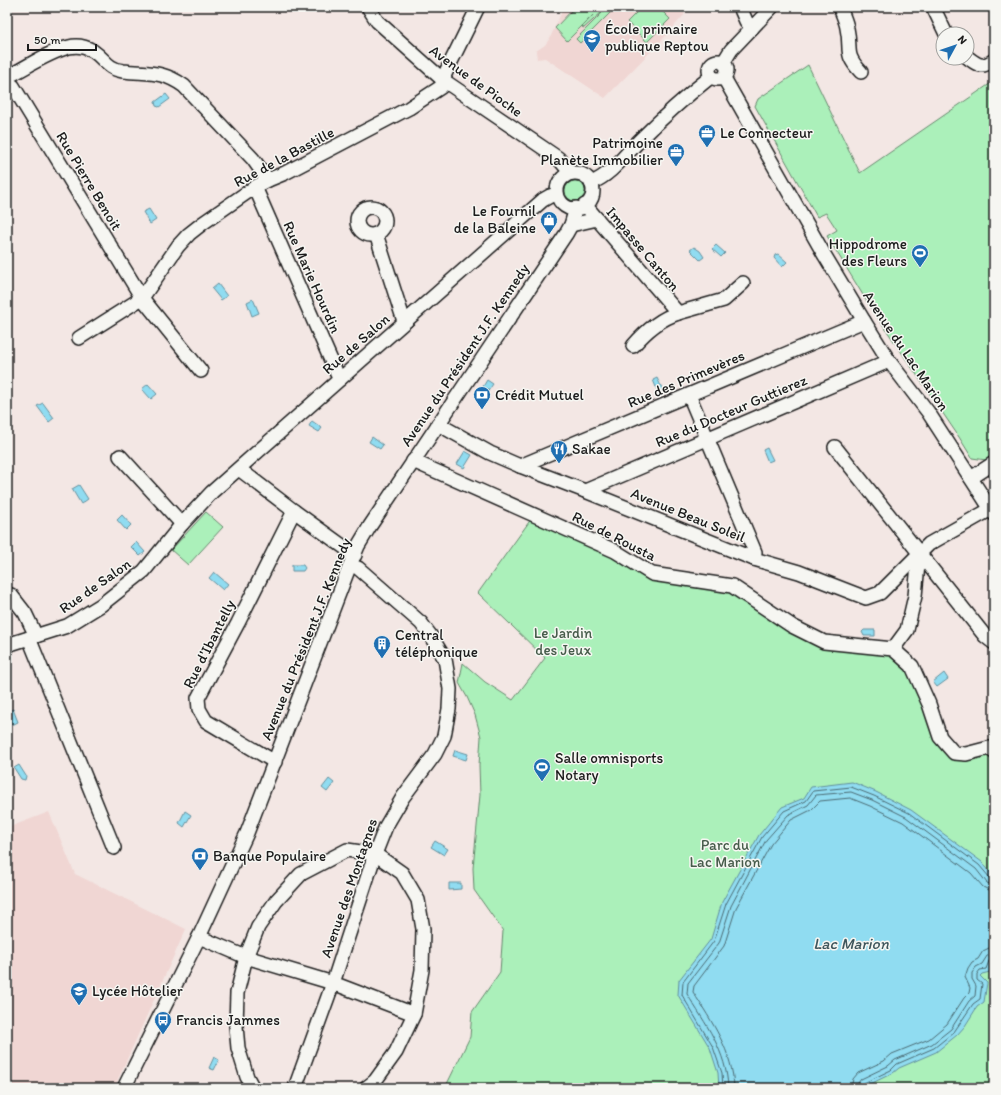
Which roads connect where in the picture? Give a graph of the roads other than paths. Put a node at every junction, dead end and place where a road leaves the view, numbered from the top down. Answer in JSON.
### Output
{"nodes":[{"id":1,"x":368,"y":7,"type":"edge"},
{"id":2,"x":478,"y":7,"type":"edge"},
{"id":3,"x":740,"y":7,"type":"edge"},
{"id":4,"x":772,"y":7,"type":"edge"},
{"id":5,"x":840,"y":7,"type":"edge"},
{"id":6,"x":933,"y":7,"type":"edge"},
{"id":7,"x":942,"y":26,"type":"edge"},
{"id":8,"x":752,"y":28,"type":"junction"},
{"id":9,"x":994,"y":60,"type":"edge"},
{"id":10,"x":975,"y":63,"type":"edge"},
{"id":11,"x":861,"y":72,"type":"dead end"},
{"id":12,"x":718,"y":78,"type":"junction"},
{"id":13,"x":7,"y":79,"type":"edge"},
{"id":14,"x":443,"y":80,"type":"junction"},
{"id":15,"x":7,"y":82,"type":"edge"},
{"id":16,"x":571,"y":173,"type":"junction"},
{"id":17,"x":268,"y":180,"type":"junction"},
{"id":18,"x":591,"y":183,"type":"junction"},
{"id":19,"x":255,"y":187,"type":"junction"},
{"id":20,"x":557,"y":194,"type":"junction"},
{"id":21,"x":581,"y":207,"type":"junction"},
{"id":22,"x":597,"y":219,"type":"junction"},
{"id":23,"x":571,"y":225,"type":"junction"},
{"id":24,"x":376,"y":234,"type":"dead end"},
{"id":25,"x":743,"y":283,"type":"dead end"},
{"id":26,"x":142,"y":298,"type":"junction"},
{"id":27,"x":678,"y":314,"type":"junction"},
{"id":28,"x":406,"y":321,"type":"junction"},
{"id":29,"x":864,"y":321,"type":"junction"},
{"id":30,"x":79,"y":338,"type":"dead end"},
{"id":31,"x":633,"y":346,"type":"dead end"},
{"id":32,"x":890,"y":361,"type":"junction"},
{"id":33,"x":201,"y":371,"type":"dead end"},
{"id":34,"x":340,"y":379,"type":"junction"},
{"id":35,"x":689,"y":395,"type":"junction"},
{"id":36,"x":438,"y":424,"type":"junction"},
{"id":37,"x":707,"y":438,"type":"junction"},
{"id":38,"x":835,"y":447,"type":"dead end"},
{"id":39,"x":120,"y":456,"type":"dead end"},
{"id":40,"x":413,"y":462,"type":"junction"},
{"id":41,"x":994,"y":463,"type":"edge"},
{"id":42,"x":520,"y":466,"type":"junction"},
{"id":43,"x":239,"y":469,"type":"junction"},
{"id":44,"x":971,"y":478,"type":"junction"},
{"id":45,"x":585,"y":491,"type":"junction"},
{"id":46,"x":294,"y":511,"type":"junction"},
{"id":47,"x":993,"y":512,"type":"edge"},
{"id":48,"x":182,"y":524,"type":"junction"},
{"id":49,"x":919,"y":554,"type":"junction"},
{"id":50,"x":754,"y":559,"type":"junction"},
{"id":51,"x":352,"y":560,"type":"junction"},
{"id":52,"x":11,"y":595,"type":"dead end"},
{"id":53,"x":32,"y":637,"type":"junction"},
{"id":54,"x":994,"y":643,"type":"edge"},
{"id":55,"x":7,"y":645,"type":"edge"},
{"id":56,"x":893,"y":649,"type":"junction"},
{"id":57,"x":992,"y":750,"type":"edge"},
{"id":58,"x":274,"y":762,"type":"junction"},
{"id":59,"x":114,"y":848,"type":"dead end"},
{"id":60,"x":375,"y":854,"type":"junction"},
{"id":61,"x":199,"y":938,"type":"junction"},
{"id":62,"x":246,"y":957,"type":"junction"},
{"id":63,"x":333,"y":983,"type":"junction"},
{"id":64,"x":414,"y":1014,"type":"junction"},
{"id":65,"x":124,"y":1088,"type":"edge"},
{"id":66,"x":253,"y":1088,"type":"edge"},
{"id":67,"x":295,"y":1088,"type":"edge"},
{"id":68,"x":366,"y":1088,"type":"edge"}],
"edges":[{"from":1,"to":14,"type":"street","name":"Avenue de Pioche"},
{"from":2,"to":14,"type":"street","name":"Rue de la Bastille"},
{"from":3,"to":8,"type":"street"},
{"from":4,"to":8,"type":"street"},
{"from":5,"to":11,"type":"street"},
{"from":6,"to":7,"type":"street"},
{"from":8,"to":12,"type":"street"},
{"from":9,"to":10,"type":"street"},
{"from":12,"to":18,"type":"street"},
{"from":12,"to":29,"type":"street","name":"Avenue du Lac Marion"},
{"from":13,"to":17,"type":"street"},
{"from":14,"to":16,"type":"street","name":"Avenue de Pioche"},
{"from":14,"to":17,"type":"street","name":"Rue de la Bastille"},
{"from":15,"to":26,"type":"street","name":"Rue Pierre Benoit"},
{"from":16,"to":18,"type":"street"},
{"from":16,"to":20,"type":"street"},
{"from":17,"to":19,"type":"street","name":"Rue de la Bastille"},
{"from":18,"to":21,"type":"street"},
{"from":19,"to":26,"type":"street","name":"Rue de la Bastille"},
{"from":19,"to":34,"type":"street","name":"Rue Marie Hourdin"},
{"from":20,"to":21,"type":"street"},
{"from":20,"to":28,"type":"street","name":"Rue de Salon"},
{"from":21,"to":22,"type":"street","name":"Impasse Canton"},
{"from":21,"to":23,"type":"street","name":"Avenue du Président J.F. Kennedy"},
{"from":22,"to":23,"type":"street"},
{"from":22,"to":27,"type":"street","name":"Impasse Canton"},
{"from":23,"to":36,"type":"street","name":"Avenue du Président J.F. Kennedy"},
{"from":24,"to":28,"type":"street"},
{"from":25,"to":27,"type":"street","name":"Impasse Canton"},
{"from":26,"to":30,"type":"street","name":"Rue de la Bastille"},
{"from":26,"to":33,"type":"street","name":"Rue Pierre Benoit"},
{"from":27,"to":31,"type":"street","name":"Impasse Canton"},
{"from":28,"to":34,"type":"street","name":"Rue de Salon"},
{"from":29,"to":32,"type":"street","name":"Avenue du Lac Marion"},
{"from":29,"to":35,"type":"street","name":"Rue des Primevères"},
{"from":32,"to":37,"type":"street","name":"Rue du Docteur Guttierez"},
{"from":32,"to":44,"type":"street","name":"Avenue du Lac Marion"},
{"from":34,"to":43,"type":"street","name":"Rue de Salon"},
{"from":35,"to":37,"type":"street"},
{"from":35,"to":42,"type":"street","name":"Rue des Primevères"},
{"from":36,"to":40,"type":"street","name":"Avenue du Président J.F. Kennedy"},
{"from":36,"to":42,"type":"street","name":"Avenue Beau Soleil"},
{"from":37,"to":45,"type":"street","name":"Rue du Docteur Guttierez"},
{"from":37,"to":50,"type":"street"},
{"from":38,"to":49,"type":"street"},
{"from":39,"to":48,"type":"street"},
{"from":40,"to":51,"type":"street","name":"Avenue du Président J.F. Kennedy"},
{"from":40,"to":56,"type":"street","name":"Rue de Rousta"},
{"from":41,"to":44,"type":"street"},
{"from":42,"to":45,"type":"street","name":"Avenue Beau Soleil"},
{"from":43,"to":46,"type":"street"},
{"from":43,"to":48,"type":"street","name":"Rue de Salon"},
{"from":44,"to":47,"type":"street","name":"Avenue du Lac Marion"},
{"from":45,"to":50,"type":"street","name":"Avenue Beau Soleil"},
{"from":46,"to":51,"type":"street"},
{"from":46,"to":58,"type":"street","name":"Rue d'Ibantelly"},
{"from":47,"to":49,"type":"street","name":"Avenue Beau Soleil"},
{"from":48,"to":53,"type":"street","name":"Rue de Salon"},
{"from":49,"to":50,"type":"street","name":"Avenue Beau Soleil"},
{"from":49,"to":54,"type":"street"},
{"from":49,"to":56,"type":"street"},
{"from":51,"to":58,"type":"street","name":"Avenue du Président J.F. Kennedy"},
{"from":51,"to":60,"type":"street","name":"Avenue des Montagnes"},
{"from":52,"to":53,"type":"street"},
{"from":53,"to":55,"type":"street","name":"Rue de Salon"},
{"from":53,"to":59,"type":"street"},
{"from":56,"to":57,"type":"street"},
{"from":58,"to":61,"type":"street","name":"Avenue du Président J.F. Kennedy"},
{"from":60,"to":62,"type":"street"},
{"from":60,"to":63,"type":"street","name":"Avenue des Montagnes"},
{"from":60,"to":64,"type":"street"},
{"from":61,"to":62,"type":"street"},
{"from":61,"to":65,"type":"street","name":"Avenue du Président J.F. Kennedy"},
{"from":62,"to":63,"type":"street"},
{"from":62,"to":66,"type":"street"},
{"from":63,"to":64,"type":"street"},
{"from":63,"to":67,"type":"street","name":"Avenue des Montagnes"},
{"from":64,"to":68,"type":"street"}]}
